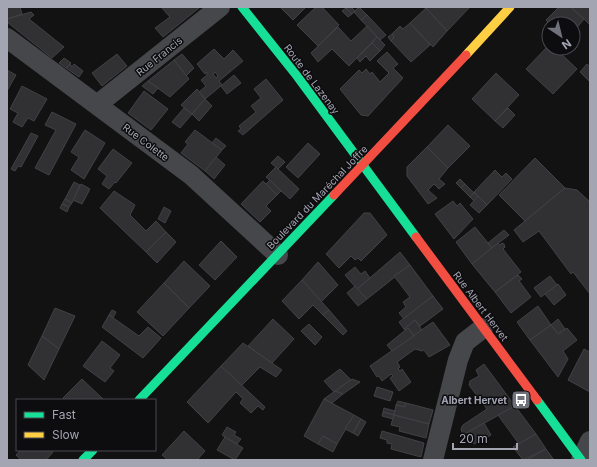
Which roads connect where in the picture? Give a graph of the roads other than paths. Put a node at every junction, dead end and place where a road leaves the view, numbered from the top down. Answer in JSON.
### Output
{"nodes":[{"id":1,"x":220,"y":7,"type":"edge"},
{"id":2,"x":242,"y":7,"type":"edge"},
{"id":3,"x":510,"y":7,"type":"edge"},
{"id":4,"x":7,"y":38,"type":"edge"},
{"id":5,"x":98,"y":104,"type":"junction"},
{"id":6,"x":362,"y":166,"type":"junction"},
{"id":7,"x":278,"y":255,"type":"junction"},
{"id":8,"x":483,"y":328,"type":"junction"},
{"id":9,"x":140,"y":399,"type":"edge"},
{"id":10,"x":590,"y":441,"type":"edge"},
{"id":11,"x":92,"y":451,"type":"edge"},
{"id":12,"x":83,"y":460,"type":"edge"},
{"id":13,"x":433,"y":460,"type":"edge"},
{"id":14,"x":581,"y":460,"type":"edge"}],
"edges":[{"from":1,"to":5,"type":"street","name":"Rue Francis"},
{"from":2,"to":6,"type":"street","name":"Route de Lazenay"},
{"from":3,"to":6,"type":"street","name":"Boulevard du Maréchal Joffre"},
{"from":4,"to":5,"type":"street","name":"Rue Colette"},
{"from":5,"to":7,"type":"street","name":"Rue Colette"},
{"from":6,"to":7,"type":"street","name":"Boulevard du Maréchal Joffre"},
{"from":6,"to":8,"type":"street","name":"Rue Albert Hervet"},
{"from":7,"to":9,"type":"street","name":"Boulevard du Maréchal Joffre"},
{"from":8,"to":13,"type":"street"},
{"from":8,"to":14,"type":"street","name":"Rue Albert Hervet"},
{"from":10,"to":14,"type":"street"},
{"from":11,"to":12,"type":"street"}]}
